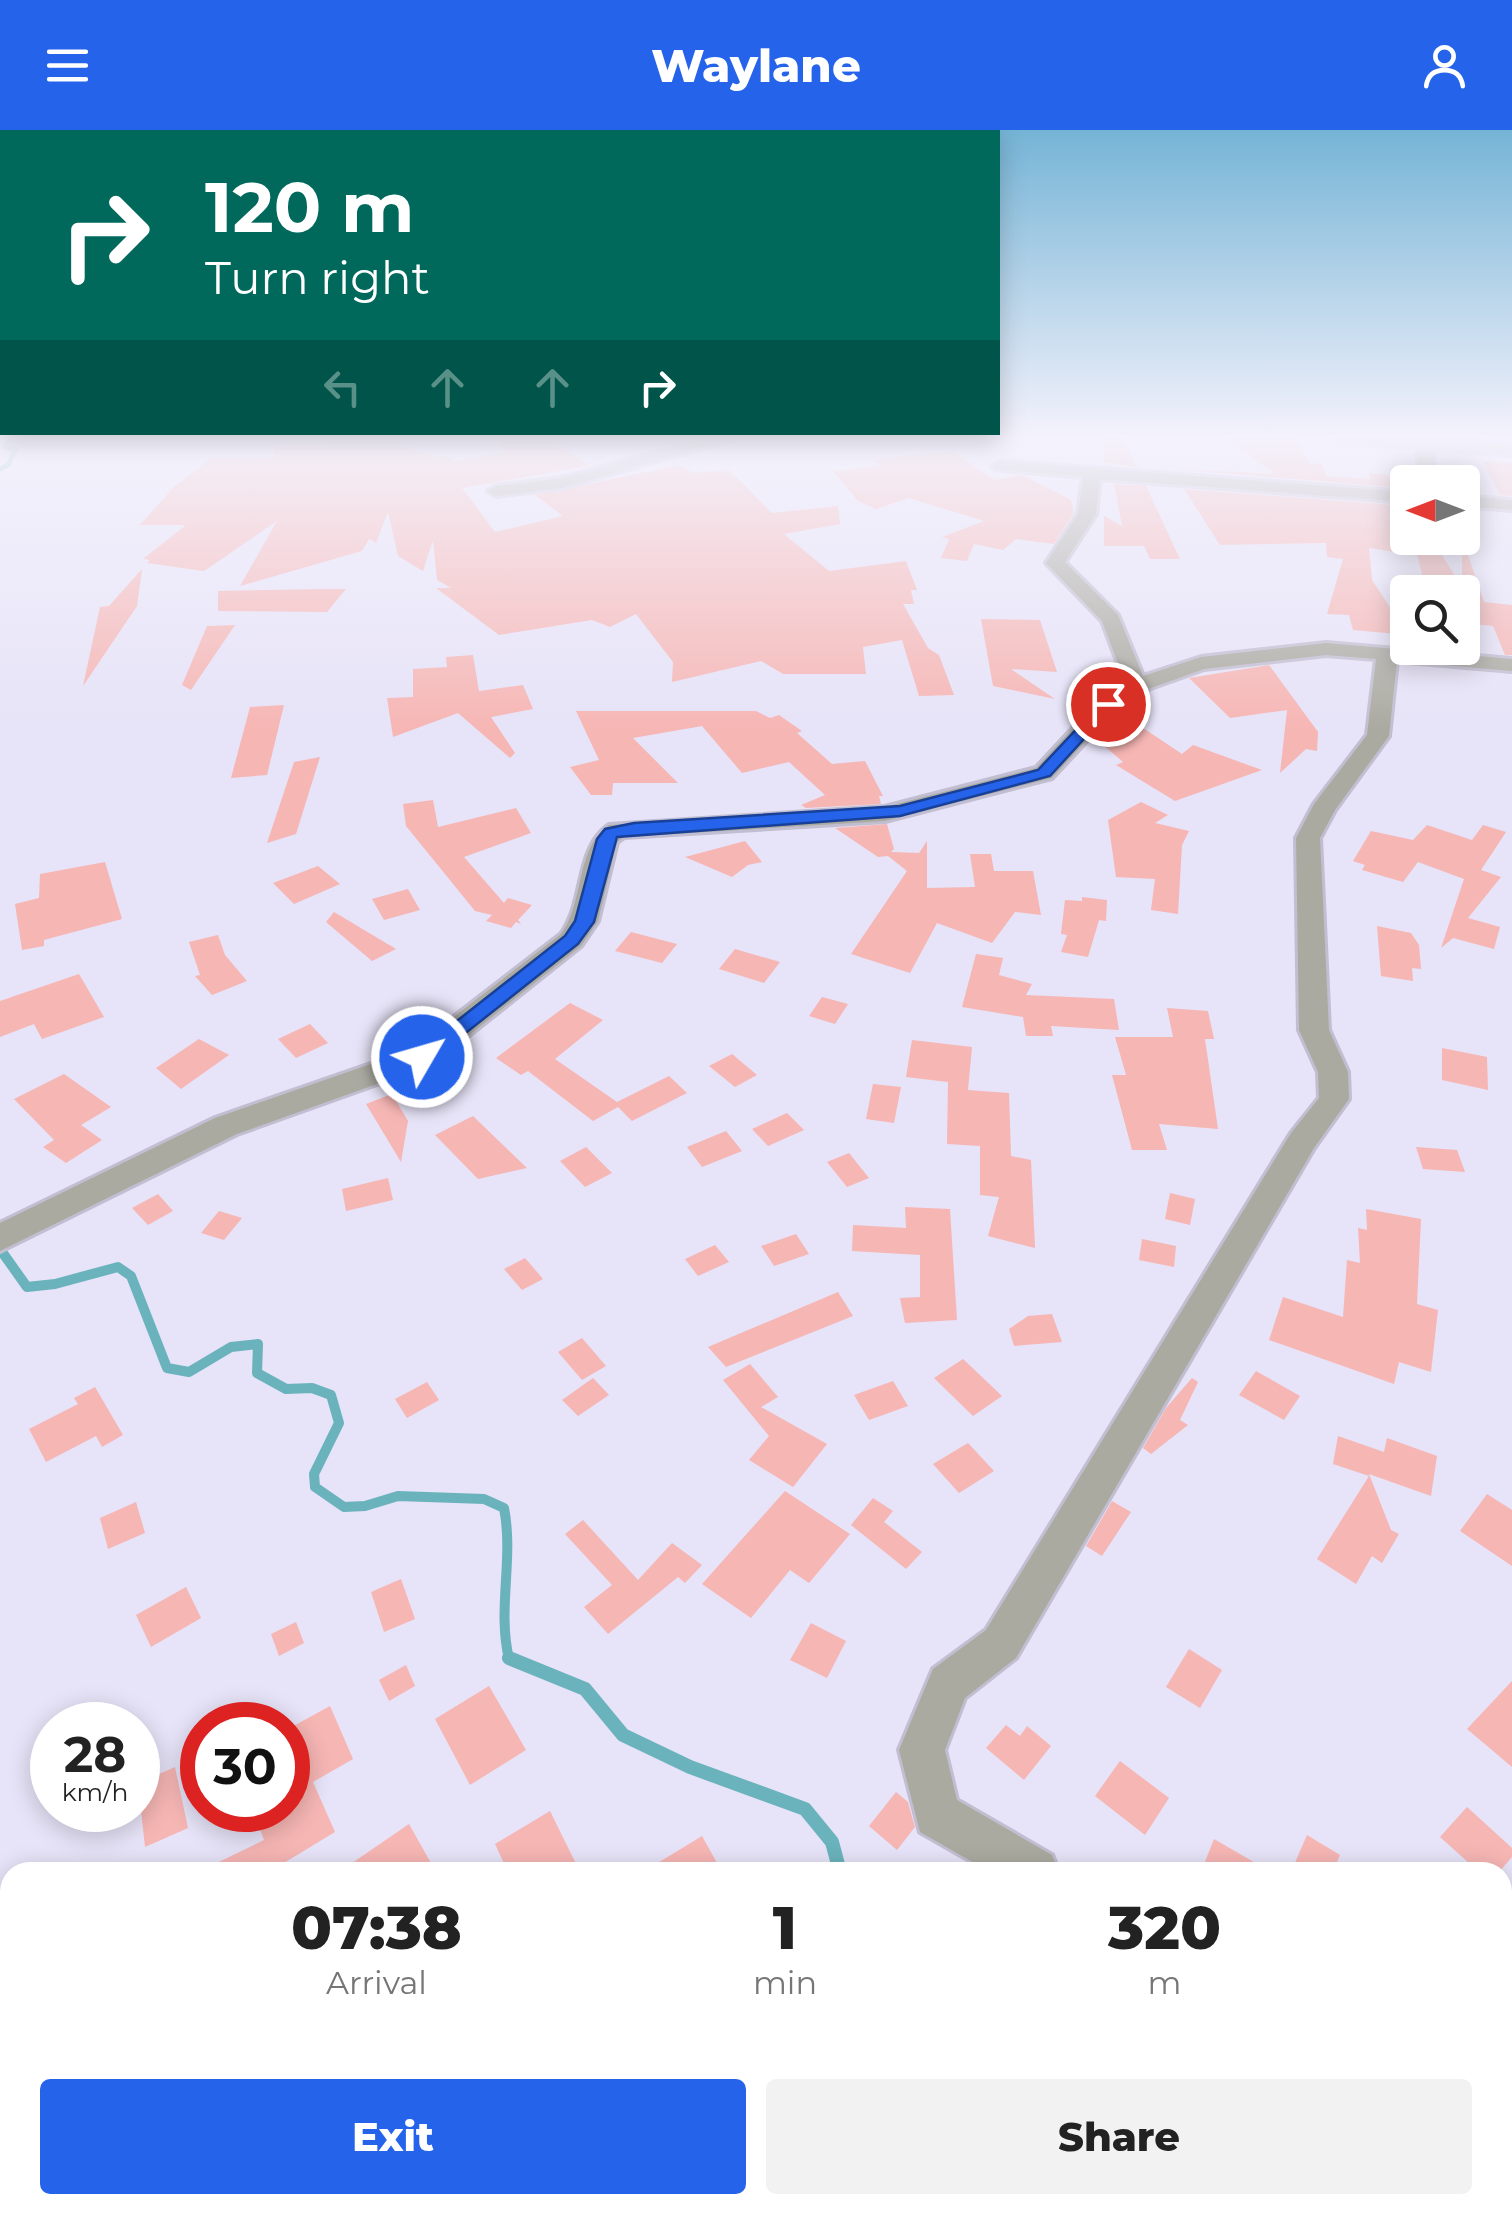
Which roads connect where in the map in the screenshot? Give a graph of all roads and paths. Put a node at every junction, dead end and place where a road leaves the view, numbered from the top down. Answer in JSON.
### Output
{"nodes":[{"id":1,"x":1074,"y":535,"type":"edge"},
{"id":2,"x":1388,"y":654,"type":"junction"},
{"id":3,"x":1512,"y":665,"type":"edge"},
{"id":4,"x":1136,"y":684,"type":"junction"},
{"id":5,"x":0,"y":1238,"type":"edge"},
{"id":6,"x":1018,"y":1862,"type":"edge"}],
"edges":[{"from":1,"to":4,"type":"street"},
{"from":2,"to":3,"type":"street"},
{"from":2,"to":4,"type":"street"},
{"from":2,"to":6,"type":"street"},
{"from":4,"to":5,"type":"street"}]}
